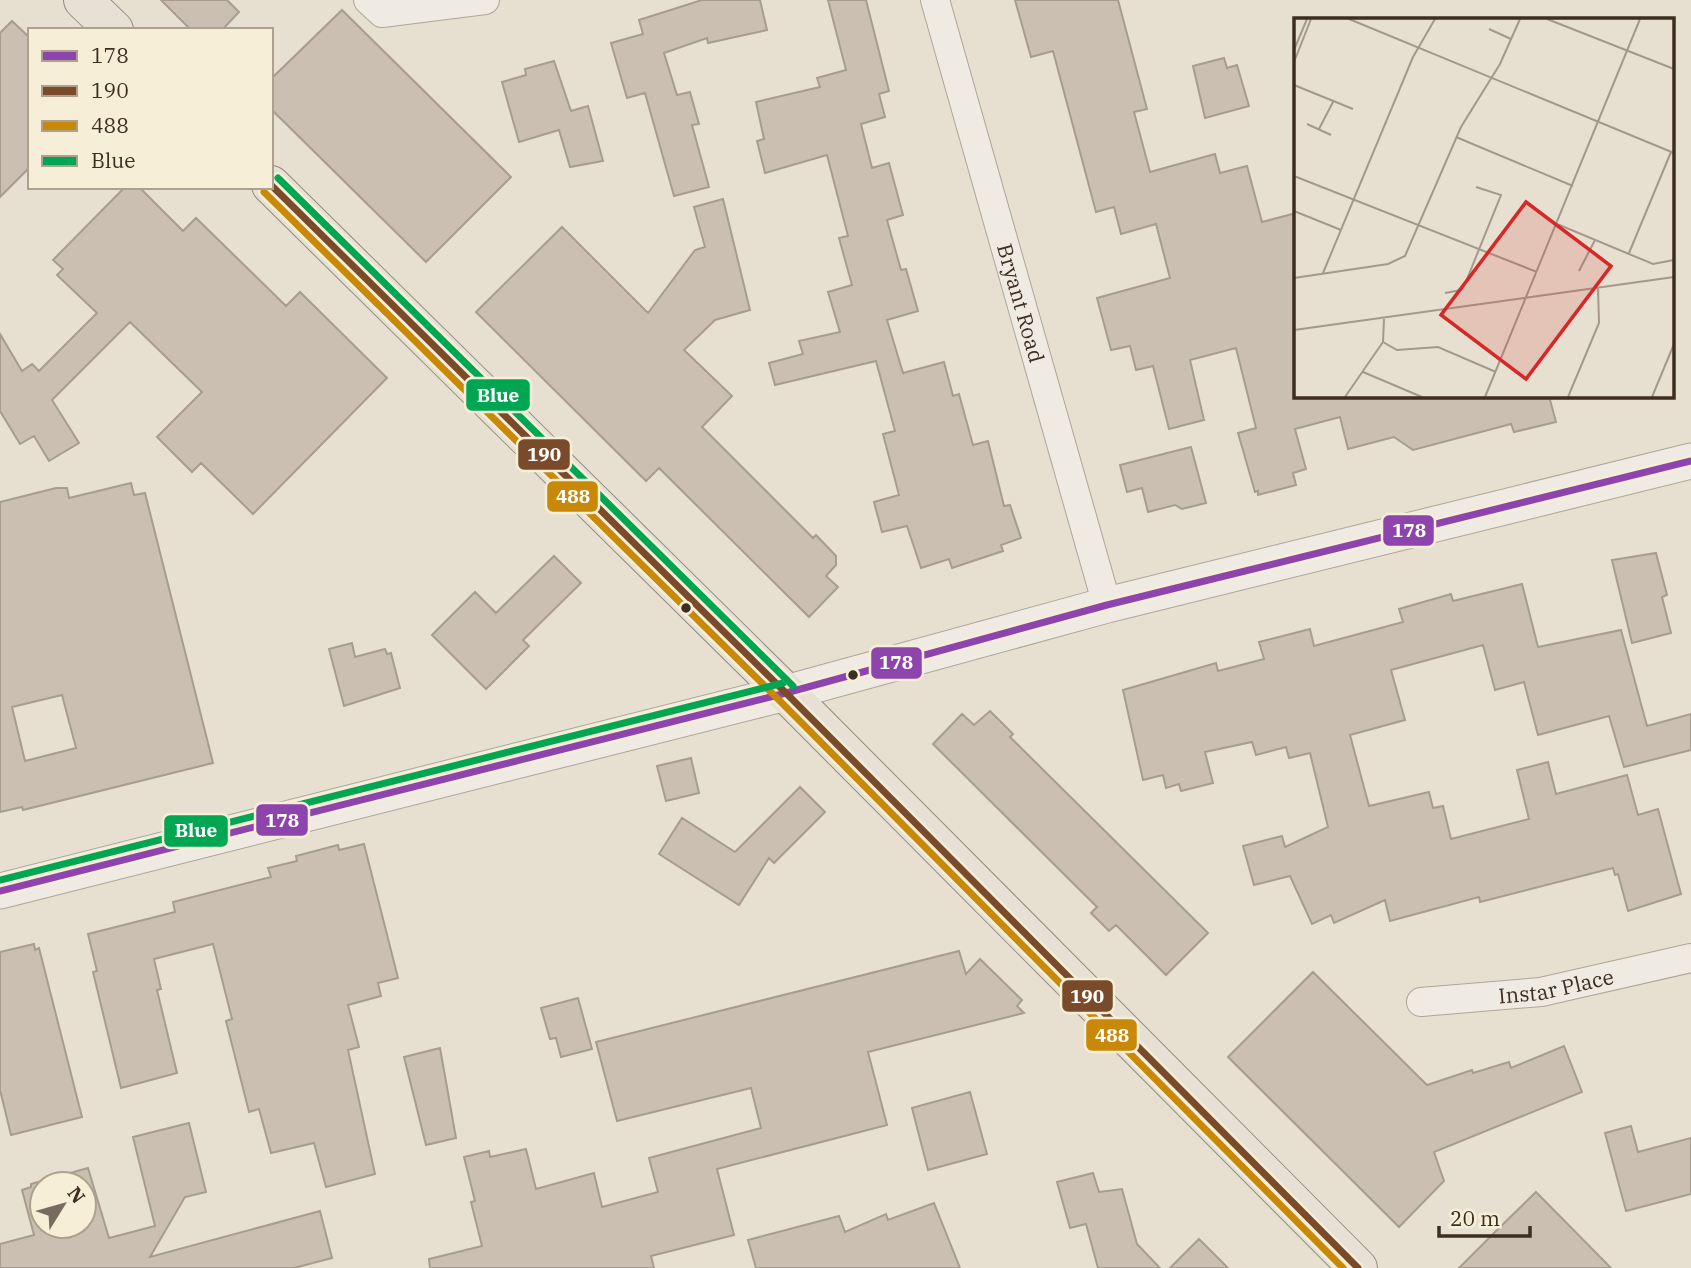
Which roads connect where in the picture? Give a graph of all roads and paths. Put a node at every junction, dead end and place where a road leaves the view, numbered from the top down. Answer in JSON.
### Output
{"nodes":[{"id":1,"x":83,"y":0,"type":"edge"},
{"id":2,"x":368,"y":0,"type":"edge"},
{"id":3,"x":485,"y":0,"type":"edge"},
{"id":4,"x":935,"y":0,"type":"edge"},
{"id":5,"x":112,"y":28,"type":"edge"},
{"id":6,"x":273,"y":187,"type":"edge"},
{"id":7,"x":1691,"y":461,"type":"edge"},
{"id":8,"x":1107,"y":605,"type":"junction"},
{"id":9,"x":786,"y":693,"type":"junction"},
{"id":10,"x":0,"y":891,"type":"edge"},
{"id":11,"x":1691,"y":958,"type":"edge"},
{"id":12,"x":1421,"y":1002,"type":"dead end"},
{"id":13,"x":1358,"y":1268,"type":"edge"}],
"edges":[{"from":1,"to":5,"type":"main road"},
{"from":2,"to":3,"type":"street"},
{"from":4,"to":8,"type":"street","name":"Bryant Road"},
{"from":6,"to":9,"type":"main road"},
{"from":7,"to":8,"type":"street"},
{"from":8,"to":9,"type":"street"},
{"from":9,"to":10,"type":"street"},
{"from":9,"to":13,"type":"main road"},
{"from":11,"to":12,"type":"street","name":"Instar Place"}]}
